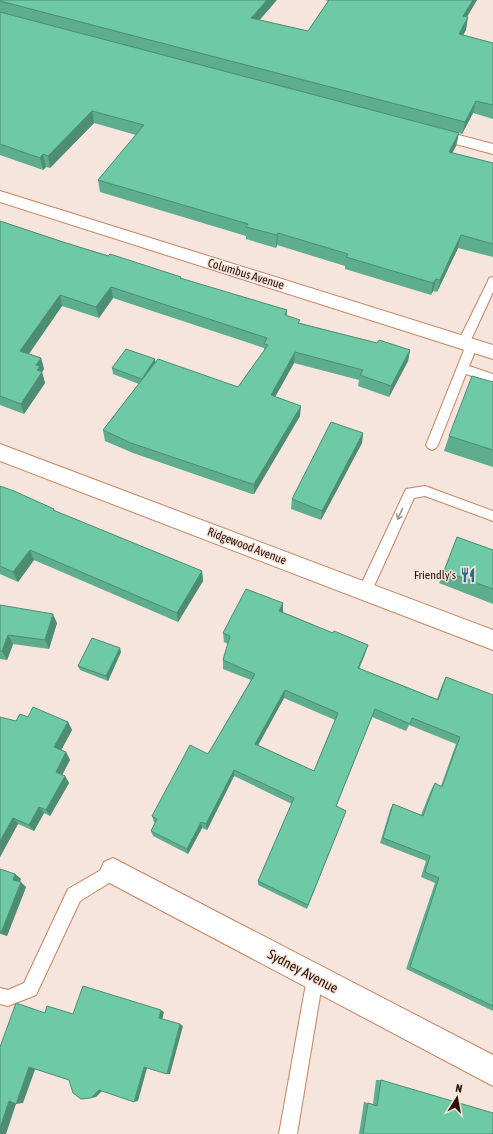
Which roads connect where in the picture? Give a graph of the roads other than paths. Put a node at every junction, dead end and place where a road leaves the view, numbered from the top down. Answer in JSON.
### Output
{"nodes":[{"id":1,"x":416,"y":129,"type":"edge"},
{"id":2,"x":493,"y":149,"type":"edge"},
{"id":3,"x":0,"y":196,"type":"edge"},
{"id":4,"x":493,"y":281,"type":"edge"},
{"id":5,"x":468,"y":344,"type":"junction"},
{"id":6,"x":493,"y":352,"type":"edge"},
{"id":7,"x":463,"y":368,"type":"junction"},
{"id":8,"x":493,"y":379,"type":"edge"},
{"id":9,"x":432,"y":445,"type":"dead end"},
{"id":10,"x":0,"y":452,"type":"edge"},
{"id":11,"x":493,"y":516,"type":"edge"},
{"id":12,"x":365,"y":591,"type":"junction"},
{"id":13,"x":493,"y":640,"type":"edge"},
{"id":14,"x":112,"y":871,"type":"joint"},
{"id":15,"x":315,"y":978,"type":"junction"},
{"id":16,"x":0,"y":996,"type":"edge"},
{"id":17,"x":493,"y":1071,"type":"edge"},
{"id":18,"x":288,"y":1134,"type":"edge"}],
"edges":[{"from":1,"to":2,"type":"street"},
{"from":3,"to":5,"type":"street","name":"Columbus Avenue"},
{"from":4,"to":5,"type":"lane"},
{"from":5,"to":6,"type":"street","name":"Columbus Avenue"},
{"from":5,"to":7,"type":"lane"},
{"from":7,"to":8,"type":"lane"},
{"from":7,"to":9,"type":"lane"},
{"from":10,"to":12,"type":"street","name":"Ridgewood Avenue"},
{"from":11,"to":12,"type":"lane","one_way":true},
{"from":12,"to":13,"type":"street","name":"Ridgewood Avenue"},
{"from":14,"to":15,"type":"street","name":"Sydney Avenue"},
{"from":14,"to":16,"type":"lane"},
{"from":15,"to":17,"type":"street","name":"Sydney Avenue"},
{"from":15,"to":18,"type":"lane"}]}
